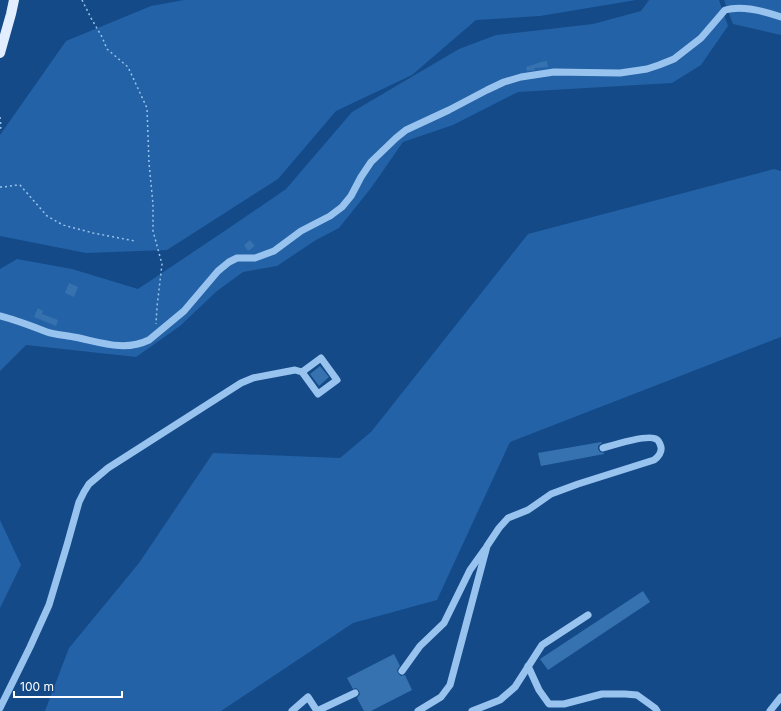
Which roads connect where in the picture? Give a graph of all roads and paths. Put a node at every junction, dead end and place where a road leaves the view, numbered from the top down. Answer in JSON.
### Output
{"nodes":[{"id":1,"x":14,"y":0,"type":"edge"},
{"id":2,"x":82,"y":0,"type":"edge"},
{"id":3,"x":781,"y":17,"type":"edge"},
{"id":4,"x":0,"y":53,"type":"edge"},
{"id":5,"x":0,"y":117,"type":"edge"},
{"id":6,"x":0,"y":130,"type":"edge"},
{"id":7,"x":0,"y":187,"type":"edge"},
{"id":8,"x":135,"y":242,"type":"dead end"},
{"id":9,"x":0,"y":316,"type":"edge"},
{"id":10,"x":156,"y":335,"type":"junction"},
{"id":11,"x":302,"y":372,"type":"junction"},
{"id":12,"x":603,"y":448,"type":"dead end"},
{"id":13,"x":487,"y":546,"type":"junction"},
{"id":14,"x":588,"y":615,"type":"dead end"},
{"id":15,"x":528,"y":666,"type":"junction"},
{"id":16,"x":402,"y":670,"type":"dead end"},
{"id":17,"x":355,"y":694,"type":"dead end"},
{"id":18,"x":781,"y":698,"type":"edge"},
{"id":19,"x":0,"y":708,"type":"edge"},
{"id":20,"x":292,"y":711,"type":"edge"},
{"id":21,"x":317,"y":711,"type":"edge"},
{"id":22,"x":418,"y":711,"type":"edge"},
{"id":23,"x":472,"y":711,"type":"edge"},
{"id":24,"x":657,"y":711,"type":"edge"},
{"id":25,"x":770,"y":711,"type":"edge"}],
"edges":[{"from":1,"to":4,"type":"main road"},
{"from":2,"to":10,"type":"path"},
{"from":3,"to":10,"type":"street"},
{"from":5,"to":6,"type":"path"},
{"from":7,"to":8,"type":"path"},
{"from":9,"to":10,"type":"street"},
{"from":11,"to":11,"type":"street"},
{"from":11,"to":19,"type":"street"},
{"from":12,"to":13,"type":"street"},
{"from":13,"to":16,"type":"street"},
{"from":13,"to":22,"type":"street"},
{"from":14,"to":15,"type":"street"},
{"from":15,"to":23,"type":"street"},
{"from":15,"to":24,"type":"street"},
{"from":17,"to":21,"type":"street"},
{"from":18,"to":25,"type":"street"},
{"from":20,"to":21,"type":"street"}]}
